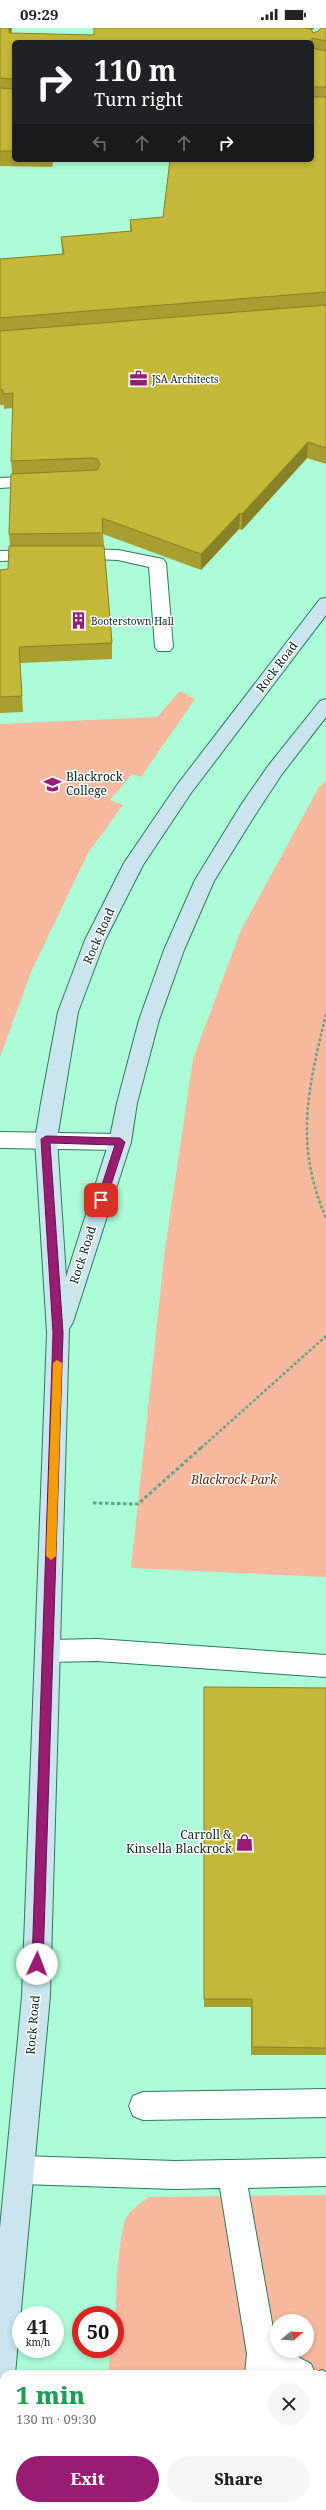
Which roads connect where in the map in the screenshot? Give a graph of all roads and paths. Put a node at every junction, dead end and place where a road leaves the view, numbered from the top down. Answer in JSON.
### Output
{"nodes":[{"id":1,"x":53,"y":481,"type":"edge"},
{"id":2,"x":0,"y":482,"type":"edge"},
{"id":3,"x":0,"y":556,"type":"edge"},
{"id":4,"x":326,"y":603,"type":"edge"},
{"id":5,"x":164,"y":647,"type":"dead end"},
{"id":6,"x":326,"y":705,"type":"edge"},
{"id":7,"x":326,"y":1014,"type":"edge"},
{"id":8,"x":46,"y":1139,"type":"junction"},
{"id":9,"x":0,"y":1140,"type":"edge"},
{"id":10,"x":120,"y":1142,"type":"junction"},
{"id":11,"x":326,"y":1218,"type":"edge"},
{"id":12,"x":58,"y":1333,"type":"junction"},
{"id":13,"x":326,"y":1336,"type":"edge"},
{"id":14,"x":53,"y":1502,"type":"junction"},
{"id":15,"x":48,"y":1650,"type":"junction"},
{"id":16,"x":326,"y":1666,"type":"edge"},
{"id":17,"x":326,"y":2103,"type":"edge"},
{"id":18,"x":143,"y":2106,"type":"dead end"},
{"id":19,"x":21,"y":2170,"type":"junction"},
{"id":20,"x":326,"y":2172,"type":"edge"},
{"id":21,"x":232,"y":2174,"type":"junction"},
{"id":22,"x":261,"y":2364,"type":"edge"},
{"id":23,"x":1,"y":2370,"type":"edge"},
{"id":24,"x":285,"y":2370,"type":"edge"}],
"edges":[{"from":1,"to":2,"type":"lane"},
{"from":3,"to":5,"type":"lane"},
{"from":4,"to":8,"type":"main road","name":"Rock Road"},
{"from":6,"to":10,"type":"main road","name":"Rock Road"},
{"from":7,"to":11,"type":"path"},
{"from":8,"to":9,"type":"lane"},
{"from":8,"to":10,"type":"lane"},
{"from":8,"to":12,"type":"main road","name":"Rock Road"},
{"from":10,"to":12,"type":"main road","name":"Rock Road"},
{"from":12,"to":14,"type":"main road","name":"Rock Road"},
{"from":13,"to":14,"type":"path"},
{"from":14,"to":15,"type":"main road","name":"Rock Road"},
{"from":15,"to":16,"type":"lane"},
{"from":15,"to":19,"type":"main road","name":"Rock Road"},
{"from":17,"to":18,"type":"lane"},
{"from":19,"to":21,"type":"lane"},
{"from":19,"to":23,"type":"main road","name":"Rock Road"},
{"from":20,"to":21,"type":"lane"},
{"from":21,"to":22,"type":"lane"},
{"from":22,"to":24,"type":"lane"}]}
